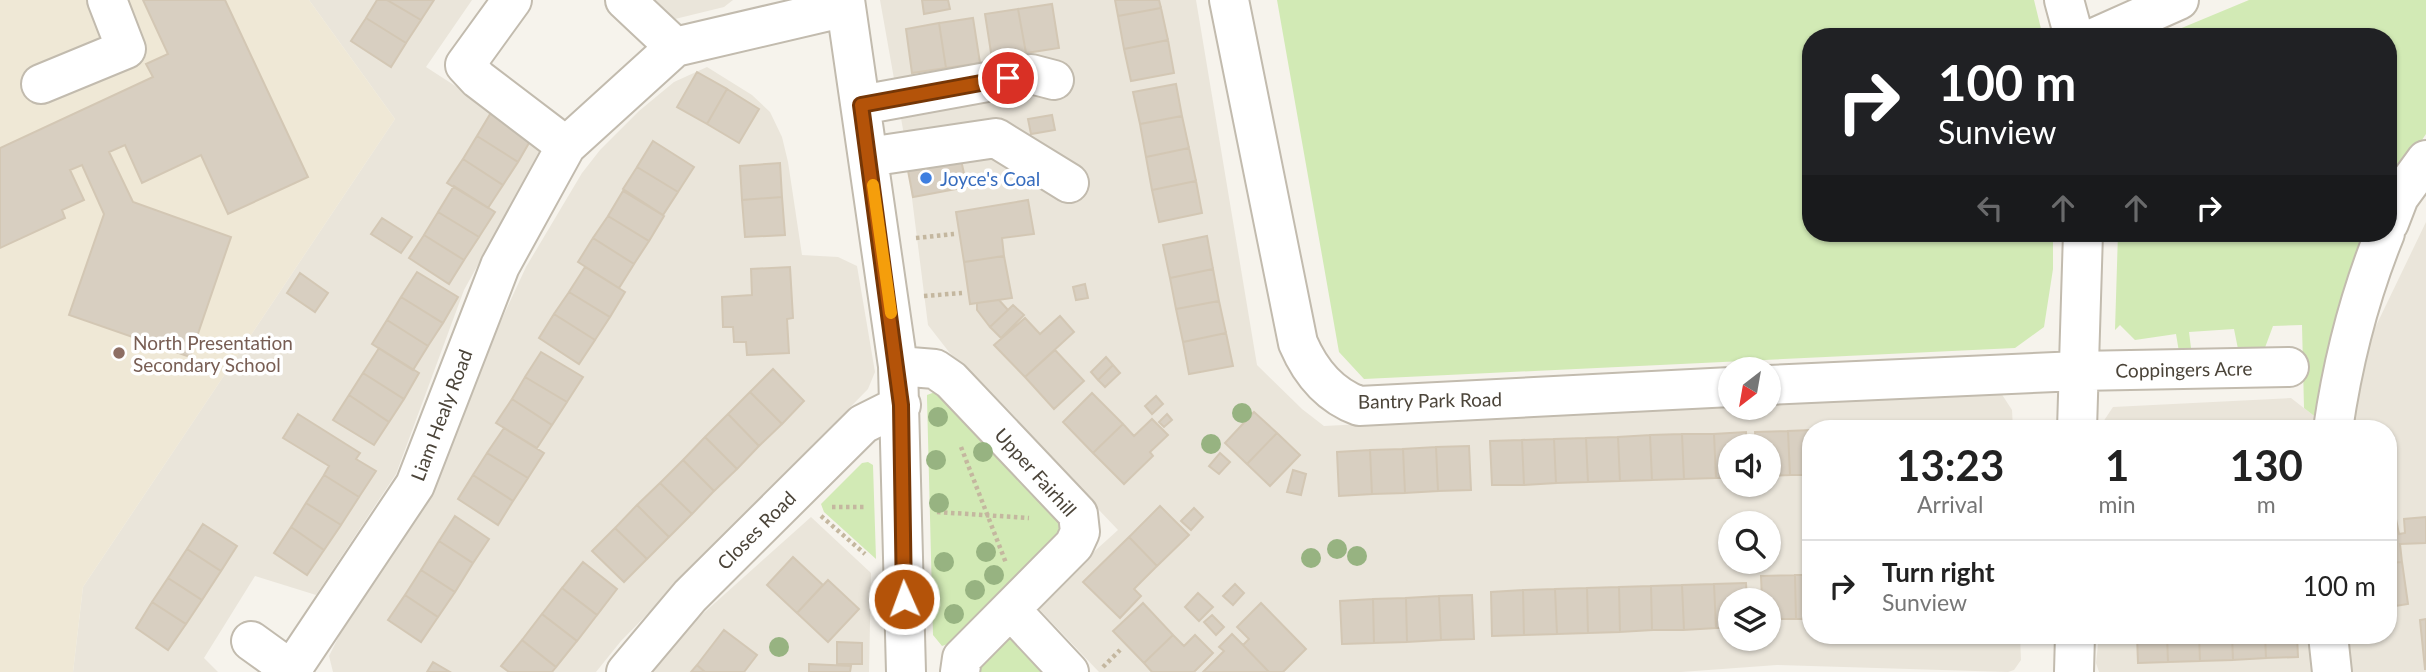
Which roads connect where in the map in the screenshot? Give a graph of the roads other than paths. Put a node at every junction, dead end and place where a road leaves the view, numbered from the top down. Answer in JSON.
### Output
{"nodes":[{"id":1,"x":107,"y":0,"type":"edge"},
{"id":2,"x":512,"y":0,"type":"edge"},
{"id":3,"x":625,"y":0,"type":"edge"},
{"id":4,"x":1229,"y":0,"type":"edge"},
{"id":5,"x":2064,"y":0,"type":"edge"},
{"id":6,"x":2179,"y":0,"type":"edge"},
{"id":7,"x":845,"y":4,"type":"edge"},
{"id":8,"x":2072,"y":28,"type":"edge"},
{"id":9,"x":2116,"y":28,"type":"edge"},
{"id":10,"x":675,"y":47,"type":"junction"},
{"id":11,"x":1054,"y":80,"type":"dead end"},
{"id":12,"x":41,"y":84,"type":"dead end"},
{"id":13,"x":861,"y":105,"type":"junction"},
{"id":14,"x":566,"y":145,"type":"junction"},
{"id":15,"x":868,"y":157,"type":"junction"},
{"id":16,"x":2426,"y":160,"type":"edge"},
{"id":17,"x":1069,"y":183,"type":"dead end"},
{"id":18,"x":2397,"y":202,"type":"edge"},
{"id":19,"x":2083,"y":242,"type":"edge"},
{"id":20,"x":2381,"y":242,"type":"edge"},
{"id":21,"x":898,"y":366,"type":"junction"},
{"id":22,"x":2290,"y":367,"type":"dead end"},
{"id":23,"x":2078,"y":371,"type":"junction"},
{"id":24,"x":1782,"y":385,"type":"edge"},
{"id":25,"x":1718,"y":388,"type":"edge"},
{"id":26,"x":901,"y":405,"type":"junction"},
{"id":27,"x":2077,"y":420,"type":"edge"},
{"id":28,"x":2334,"y":420,"type":"edge"},
{"id":29,"x":1016,"y":605,"type":"junction"},
{"id":30,"x":251,"y":641,"type":"dead end"},
{"id":31,"x":2075,"y":644,"type":"edge"},
{"id":32,"x":2329,"y":644,"type":"edge"},
{"id":33,"x":292,"y":671,"type":"edge"},
{"id":34,"x":625,"y":672,"type":"edge"},
{"id":35,"x":906,"y":672,"type":"edge"},
{"id":36,"x":960,"y":672,"type":"edge"},
{"id":37,"x":1069,"y":672,"type":"edge"},
{"id":38,"x":2074,"y":672,"type":"edge"},
{"id":39,"x":2332,"y":672,"type":"edge"}],
"edges":[{"from":1,"to":12,"type":"street"},
{"from":2,"to":14,"type":"street"},
{"from":3,"to":10,"type":"street"},
{"from":4,"to":25,"type":"street","name":"Bantry Park Road"},
{"from":5,"to":8,"type":"street"},
{"from":6,"to":9,"type":"street"},
{"from":7,"to":10,"type":"street","name":"Liam Healy Road"},
{"from":7,"to":13,"type":"street"},
{"from":10,"to":14,"type":"street","name":"Liam Healy Road"},
{"from":11,"to":13,"type":"street"},
{"from":13,"to":15,"type":"street"},
{"from":14,"to":33,"type":"street","name":"Liam Healy Road"},
{"from":15,"to":17,"type":"street"},
{"from":15,"to":21,"type":"street"},
{"from":16,"to":18,"type":"street"},
{"from":19,"to":23,"type":"street"},
{"from":20,"to":28,"type":"street"},
{"from":21,"to":26,"type":"street"},
{"from":21,"to":29,"type":"street","name":"Upper Fairhill"},
{"from":22,"to":23,"type":"street","name":"Coppingers Acre"},
{"from":23,"to":24,"type":"street"},
{"from":23,"to":27,"type":"street"},
{"from":26,"to":34,"type":"street","name":"Closes Road"},
{"from":26,"to":35,"type":"street"},
{"from":29,"to":36,"type":"street","name":"Upper Fairhill"},
{"from":29,"to":37,"type":"street"},
{"from":30,"to":33,"type":"street","name":"Liam Healy Road"},
{"from":31,"to":38,"type":"street"},
{"from":32,"to":39,"type":"street"}]}
